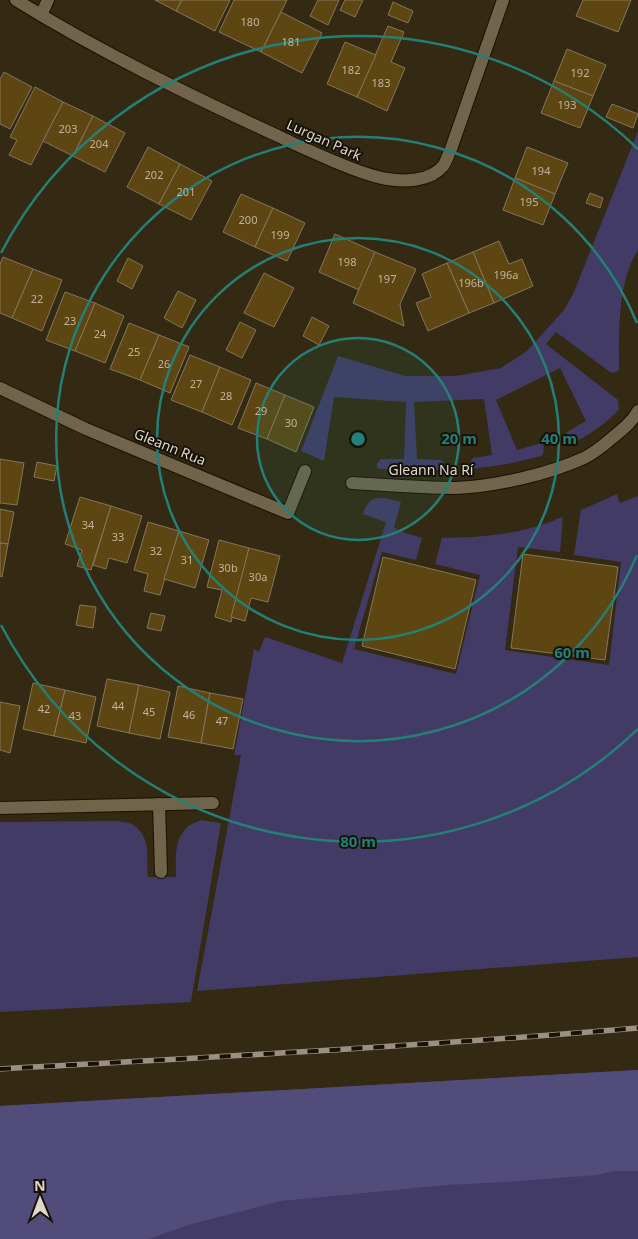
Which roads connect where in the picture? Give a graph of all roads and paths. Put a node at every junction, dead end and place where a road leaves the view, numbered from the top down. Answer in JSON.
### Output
{"nodes":[{"id":1,"x":16,"y":0,"type":"edge"},
{"id":2,"x":48,"y":0,"type":"edge"},
{"id":3,"x":503,"y":0,"type":"edge"},
{"id":4,"x":40,"y":15,"type":"junction"},
{"id":5,"x":0,"y":388,"type":"edge"},
{"id":6,"x":638,"y":411,"type":"edge"},
{"id":7,"x":304,"y":471,"type":"dead end"},
{"id":8,"x":352,"y":483,"type":"dead end"},
{"id":9,"x":213,"y":803,"type":"dead end"},
{"id":10,"x":160,"y":804,"type":"junction"},
{"id":11,"x":0,"y":808,"type":"edge"},
{"id":12,"x":161,"y":872,"type":"dead end"}],
"edges":[{"from":1,"to":4,"type":"street","name":"Lurgan Park"},
{"from":2,"to":4,"type":"street"},
{"from":3,"to":4,"type":"street","name":"Lurgan Park"},
{"from":5,"to":7,"type":"street","name":"Gleann Rua"},
{"from":6,"to":8,"type":"street","name":"Gleann Na Rí"},
{"from":9,"to":10,"type":"street"},
{"from":10,"to":11,"type":"street"},
{"from":10,"to":12,"type":"street"}]}
